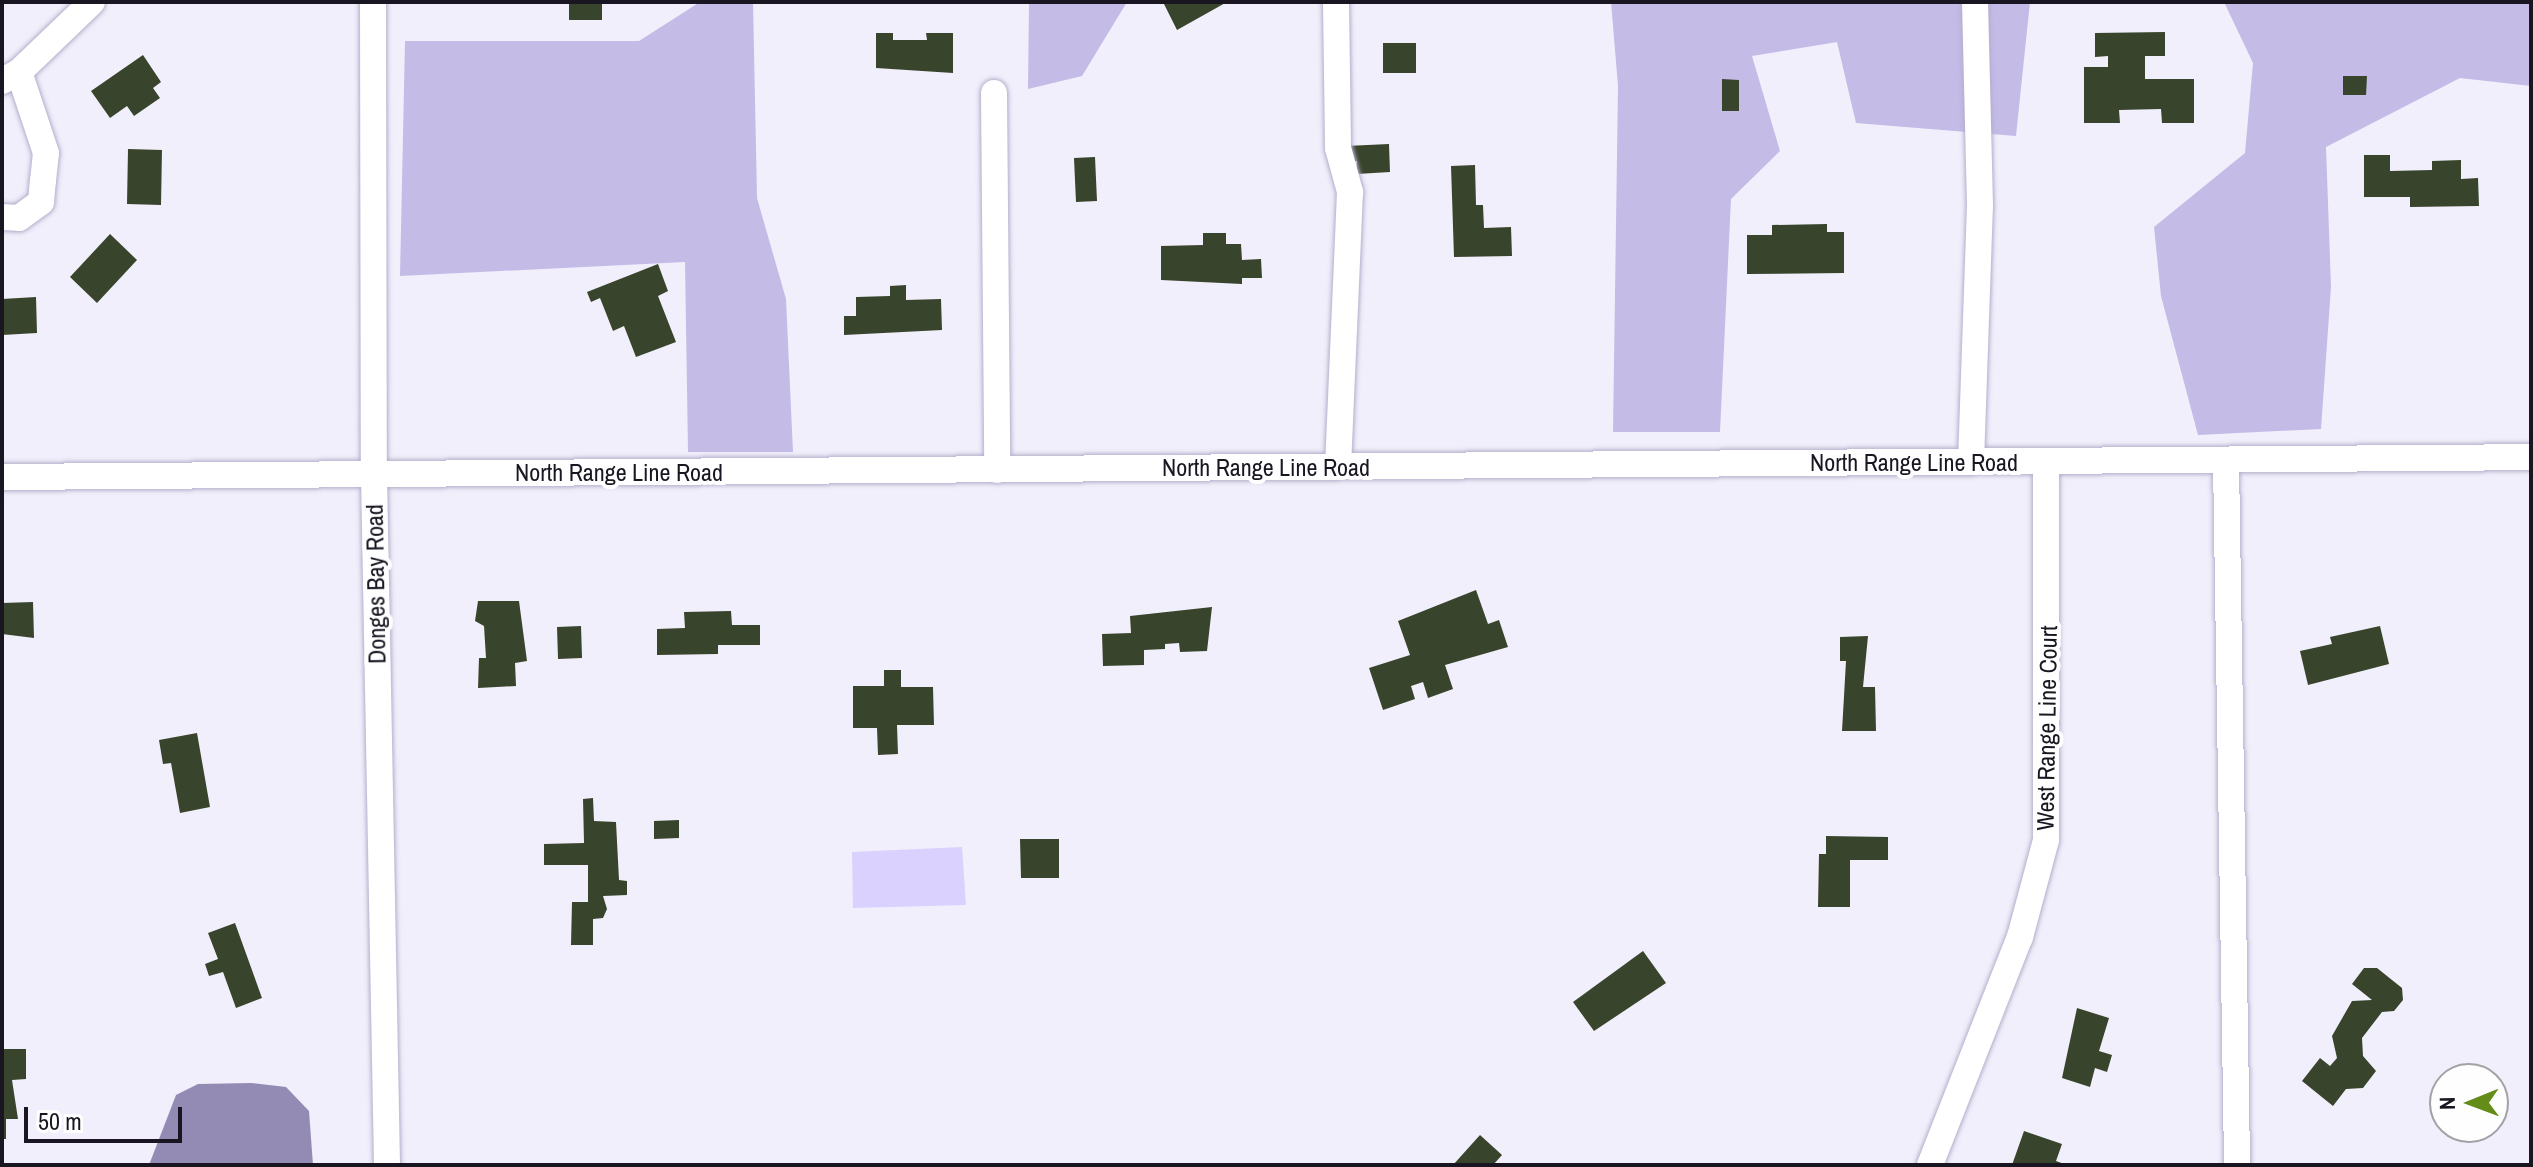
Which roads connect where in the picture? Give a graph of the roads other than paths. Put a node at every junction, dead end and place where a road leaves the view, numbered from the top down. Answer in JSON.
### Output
{"nodes":[{"id":1,"x":92,"y":2,"type":"edge"},
{"id":2,"x":373,"y":2,"type":"edge"},
{"id":3,"x":1336,"y":2,"type":"edge"},
{"id":4,"x":1975,"y":2,"type":"edge"},
{"id":5,"x":10,"y":76,"type":"edge"},
{"id":6,"x":994,"y":93,"type":"dead end"},
{"id":7,"x":2,"y":217,"type":"edge"},
{"id":8,"x":2531,"y":457,"type":"edge"},
{"id":9,"x":2226,"y":461,"type":"junction"},
{"id":10,"x":1971,"y":462,"type":"junction"},
{"id":11,"x":2046,"y":462,"type":"junction"},
{"id":12,"x":1338,"y":467,"type":"junction"},
{"id":13,"x":997,"y":470,"type":"junction"},
{"id":14,"x":374,"y":475,"type":"junction"},
{"id":15,"x":2,"y":477,"type":"edge"},
{"id":16,"x":387,"y":1165,"type":"edge"},
{"id":17,"x":1930,"y":1165,"type":"edge"},
{"id":18,"x":2237,"y":1165,"type":"edge"}],
"edges":[{"from":1,"to":5,"type":"street"},
{"from":2,"to":14,"type":"street","name":"Donges Bay Road"},
{"from":3,"to":12,"type":"street"},
{"from":4,"to":10,"type":"street"},
{"from":5,"to":7,"type":"street"},
{"from":6,"to":13,"type":"street"},
{"from":8,"to":9,"type":"street","name":"North Range Line Road"},
{"from":9,"to":11,"type":"street","name":"North Range Line Road"},
{"from":9,"to":18,"type":"street"},
{"from":10,"to":11,"type":"street","name":"North Range Line Road"},
{"from":10,"to":12,"type":"street","name":"North Range Line Road"},
{"from":11,"to":17,"type":"street","name":"West Range Line Court"},
{"from":12,"to":13,"type":"street","name":"North Range Line Road"},
{"from":13,"to":14,"type":"street","name":"North Range Line Road"},
{"from":14,"to":15,"type":"street","name":"North Range Line Road"},
{"from":14,"to":16,"type":"street","name":"Donges Bay Road"}]}
